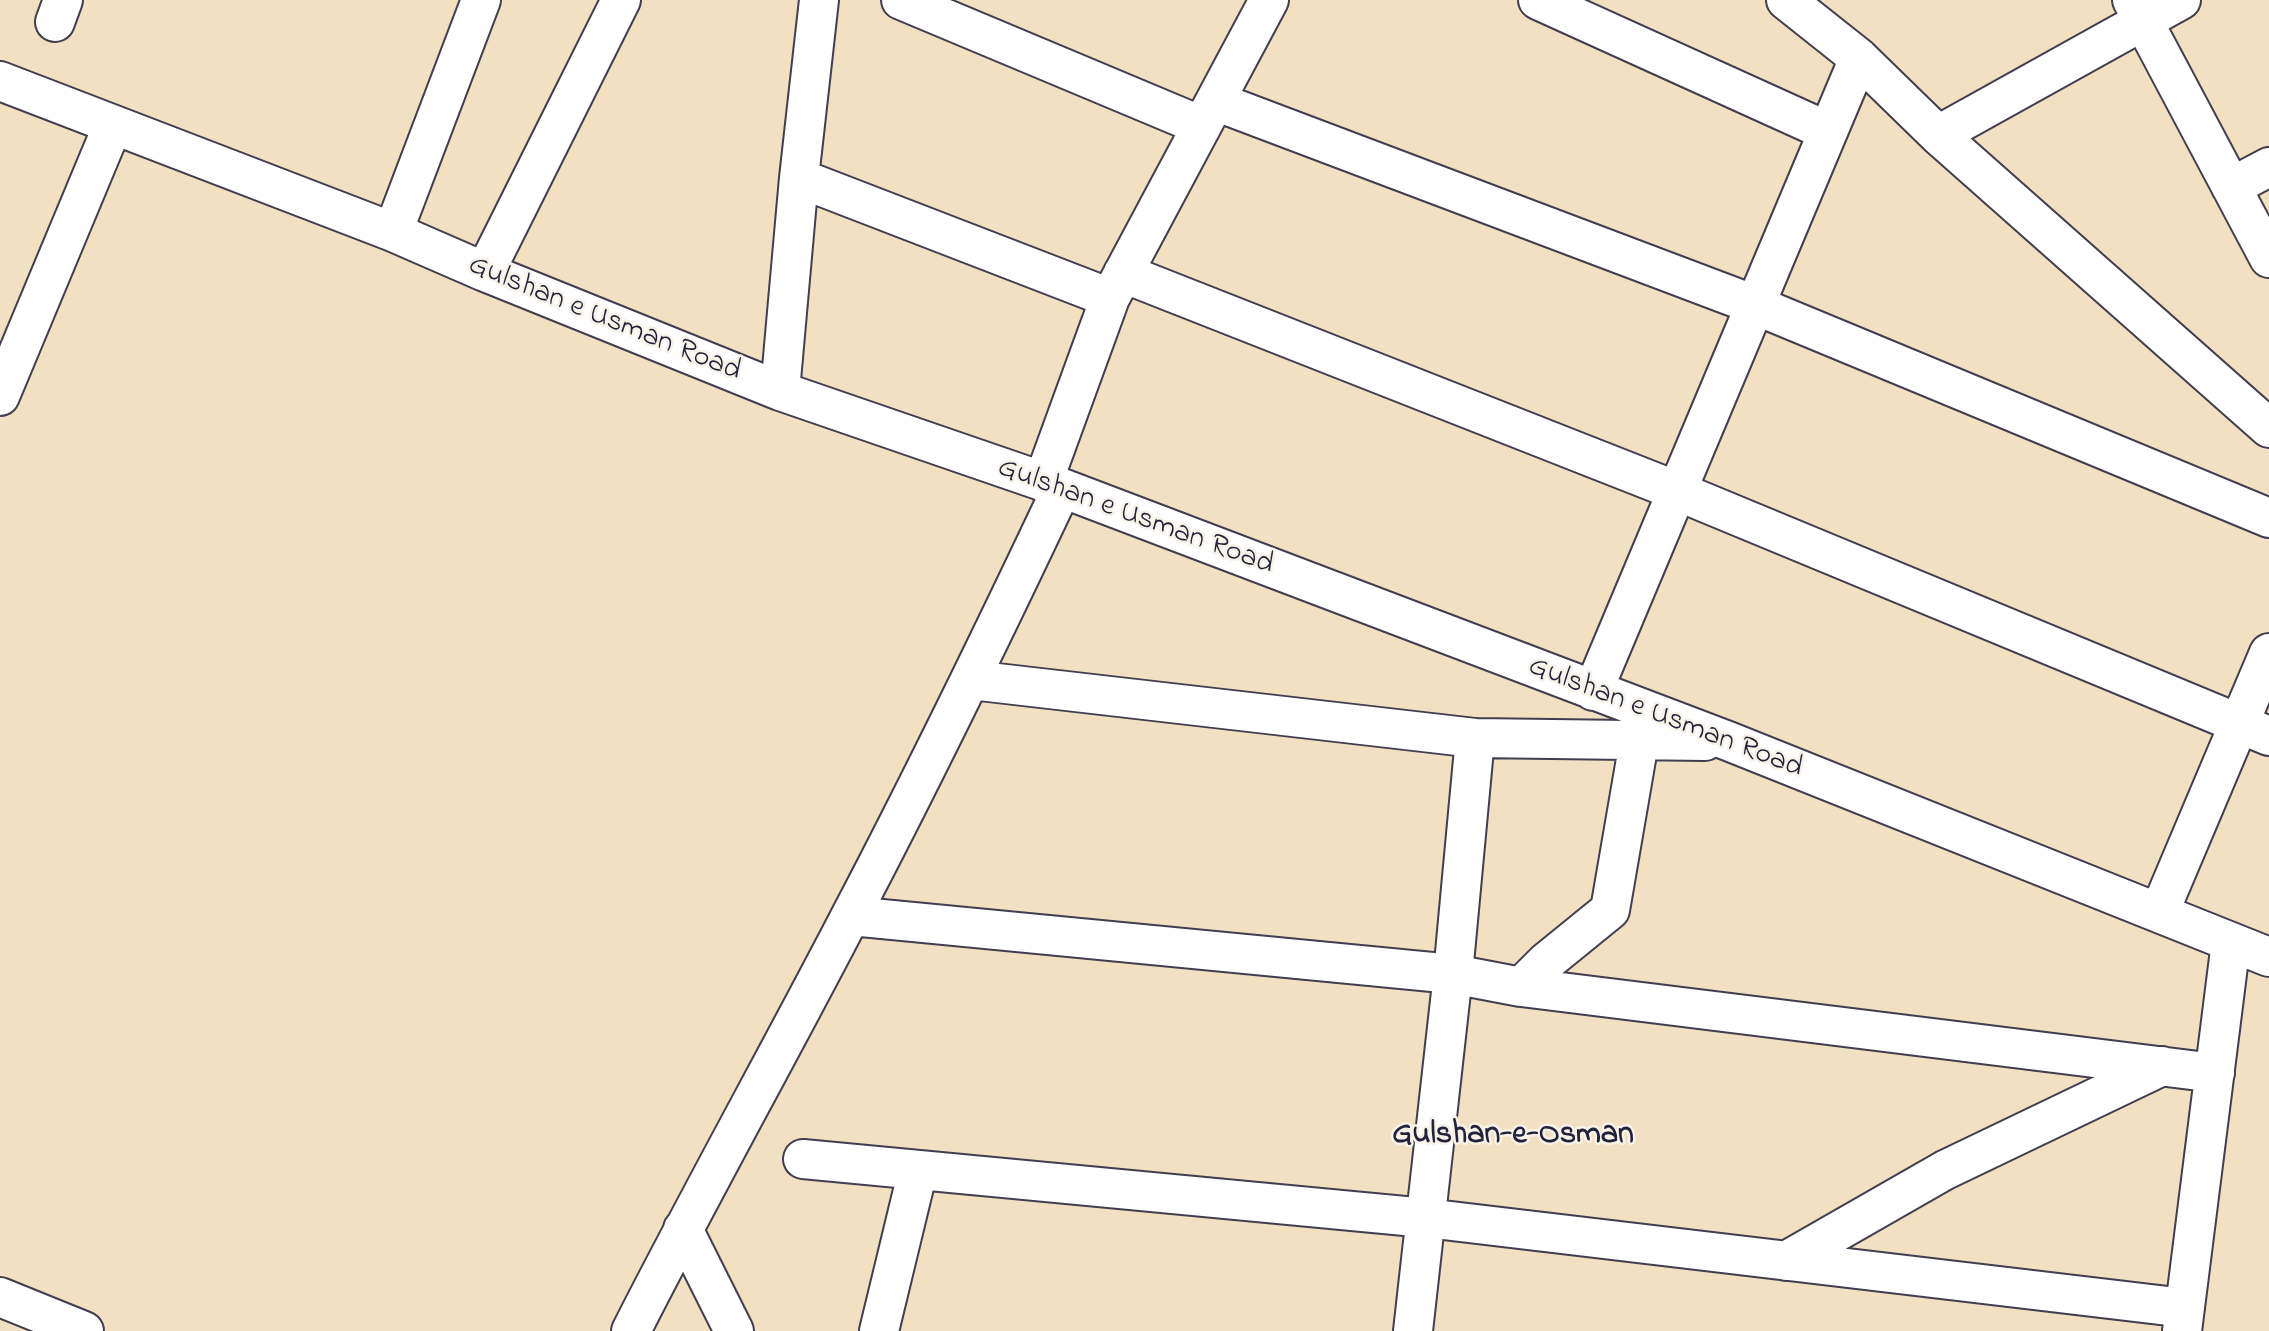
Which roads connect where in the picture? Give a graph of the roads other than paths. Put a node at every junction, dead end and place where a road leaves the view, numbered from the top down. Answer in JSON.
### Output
{"nodes":[{"id":1,"x":481,"y":0,"type":"edge"},
{"id":2,"x":621,"y":0,"type":"edge"},
{"id":3,"x":819,"y":0,"type":"edge"},
{"id":4,"x":901,"y":0,"type":"edge"},
{"id":5,"x":1269,"y":0,"type":"edge"},
{"id":6,"x":1538,"y":0,"type":"edge"},
{"id":7,"x":1786,"y":0,"type":"edge"},
{"id":8,"x":2181,"y":0,"type":"edge"},
{"id":9,"x":2138,"y":10,"type":"edge"},
{"id":10,"x":1859,"y":58,"type":"junction"},
{"id":11,"x":0,"y":80,"type":"edge"},
{"id":12,"x":1209,"y":113,"type":"junction"},
{"id":13,"x":113,"y":125,"type":"junction"},
{"id":14,"x":1827,"y":131,"type":"junction"},
{"id":15,"x":1938,"y":135,"type":"junction"},
{"id":16,"x":2269,"y":167,"type":"edge"},
{"id":17,"x":799,"y":178,"type":"junction"},
{"id":18,"x":2231,"y":187,"type":"junction"},
{"id":19,"x":393,"y":232,"type":"junction"},
{"id":20,"x":2269,"y":258,"type":"edge"},
{"id":21,"x":485,"y":272,"type":"junction"},
{"id":22,"x":1117,"y":286,"type":"junction"},
{"id":23,"x":1755,"y":305,"type":"junction"},
{"id":24,"x":780,"y":391,"type":"junction"},
{"id":25,"x":0,"y":396,"type":"edge"},
{"id":26,"x":2269,"y":428,"type":"edge"},
{"id":27,"x":1052,"y":485,"type":"junction"},
{"id":28,"x":1677,"y":491,"type":"junction"},
{"id":29,"x":2269,"y":518,"type":"edge"},
{"id":30,"x":2269,"y":653,"type":"edge"},
{"id":31,"x":971,"y":680,"type":"junction"},
{"id":32,"x":1593,"y":691,"type":"junction"},
{"id":33,"x":2255,"y":729,"type":"edge"},
{"id":34,"x":1475,"y":738,"type":"junction"},
{"id":35,"x":1639,"y":741,"type":"junction"},
{"id":36,"x":1728,"y":741,"type":"junction"},
{"id":37,"x":2159,"y":913,"type":"junction"},
{"id":38,"x":851,"y":916,"type":"junction"},
{"id":39,"x":2231,"y":942,"type":"junction"},
{"id":40,"x":2269,"y":957,"type":"edge"},
{"id":41,"x":1453,"y":974,"type":"junction"},
{"id":42,"x":1521,"y":987,"type":"junction"},
{"id":43,"x":2162,"y":1066,"type":"junction"},
{"id":44,"x":2215,"y":1073,"type":"junction"},
{"id":45,"x":803,"y":1159,"type":"dead end"},
{"id":46,"x":918,"y":1170,"type":"junction"},
{"id":47,"x":1426,"y":1218,"type":"junction"},
{"id":48,"x":682,"y":1229,"type":"junction"},
{"id":49,"x":1786,"y":1261,"type":"junction"},
{"id":50,"x":0,"y":1297,"type":"edge"},
{"id":51,"x":2184,"y":1320,"type":"edge"},
{"id":52,"x":83,"y":1331,"type":"edge"},
{"id":53,"x":631,"y":1331,"type":"edge"},
{"id":54,"x":734,"y":1331,"type":"edge"},
{"id":55,"x":879,"y":1331,"type":"edge"},
{"id":56,"x":1413,"y":1331,"type":"edge"}],
"edges":[{"from":1,"to":19,"type":"street"},
{"from":2,"to":21,"type":"street"},
{"from":3,"to":17,"type":"street"},
{"from":4,"to":12,"type":"street"},
{"from":5,"to":12,"type":"street"},
{"from":6,"to":14,"type":"street"},
{"from":7,"to":10,"type":"street"},
{"from":8,"to":9,"type":"street"},
{"from":9,"to":15,"type":"street"},
{"from":9,"to":18,"type":"street"},
{"from":10,"to":14,"type":"street"},
{"from":10,"to":15,"type":"street"},
{"from":11,"to":13,"type":"street","name":"Gulshan e Usman Road"},
{"from":12,"to":22,"type":"street"},
{"from":12,"to":23,"type":"street"},
{"from":13,"to":19,"type":"street","name":"Gulshan e Usman Road"},
{"from":13,"to":25,"type":"street"},
{"from":14,"to":23,"type":"street"},
{"from":15,"to":26,"type":"street"},
{"from":16,"to":18,"type":"street"},
{"from":17,"to":22,"type":"street"},
{"from":17,"to":24,"type":"street"},
{"from":18,"to":20,"type":"street"},
{"from":19,"to":21,"type":"street","name":"Gulshan e Usman Road"},
{"from":21,"to":24,"type":"street","name":"Gulshan e Usman Road"},
{"from":22,"to":27,"type":"street"},
{"from":22,"to":28,"type":"street"},
{"from":23,"to":28,"type":"street"},
{"from":23,"to":29,"type":"street"},
{"from":24,"to":27,"type":"street","name":"Gulshan e Usman Road"},
{"from":27,"to":31,"type":"street"},
{"from":27,"to":32,"type":"street","name":"Gulshan e Usman Road"},
{"from":28,"to":32,"type":"street"},
{"from":28,"to":33,"type":"street"},
{"from":30,"to":33,"type":"street"},
{"from":31,"to":34,"type":"street"},
{"from":31,"to":38,"type":"street"},
{"from":32,"to":36,"type":"street","name":"Gulshan e Usman Road"},
{"from":33,"to":37,"type":"street"},
{"from":34,"to":35,"type":"street"},
{"from":34,"to":41,"type":"street"},
{"from":35,"to":36,"type":"street"},
{"from":35,"to":42,"type":"street"},
{"from":36,"to":37,"type":"street","name":"Gulshan e Usman Road"},
{"from":37,"to":39,"type":"street","name":"Gulshan e Usman Road"},
{"from":38,"to":41,"type":"street"},
{"from":38,"to":48,"type":"street"},
{"from":39,"to":40,"type":"street","name":"Gulshan e Usman Road"},
{"from":39,"to":44,"type":"street"},
{"from":41,"to":42,"type":"street"},
{"from":41,"to":47,"type":"street"},
{"from":42,"to":43,"type":"street"},
{"from":43,"to":44,"type":"street"},
{"from":43,"to":49,"type":"street"},
{"from":44,"to":51,"type":"street"},
{"from":45,"to":46,"type":"street"},
{"from":46,"to":47,"type":"street"},
{"from":46,"to":55,"type":"street"},
{"from":47,"to":49,"type":"street"},
{"from":47,"to":56,"type":"street"},
{"from":48,"to":53,"type":"street"},
{"from":48,"to":54,"type":"street"},
{"from":49,"to":51,"type":"street"},
{"from":50,"to":52,"type":"street"}]}
